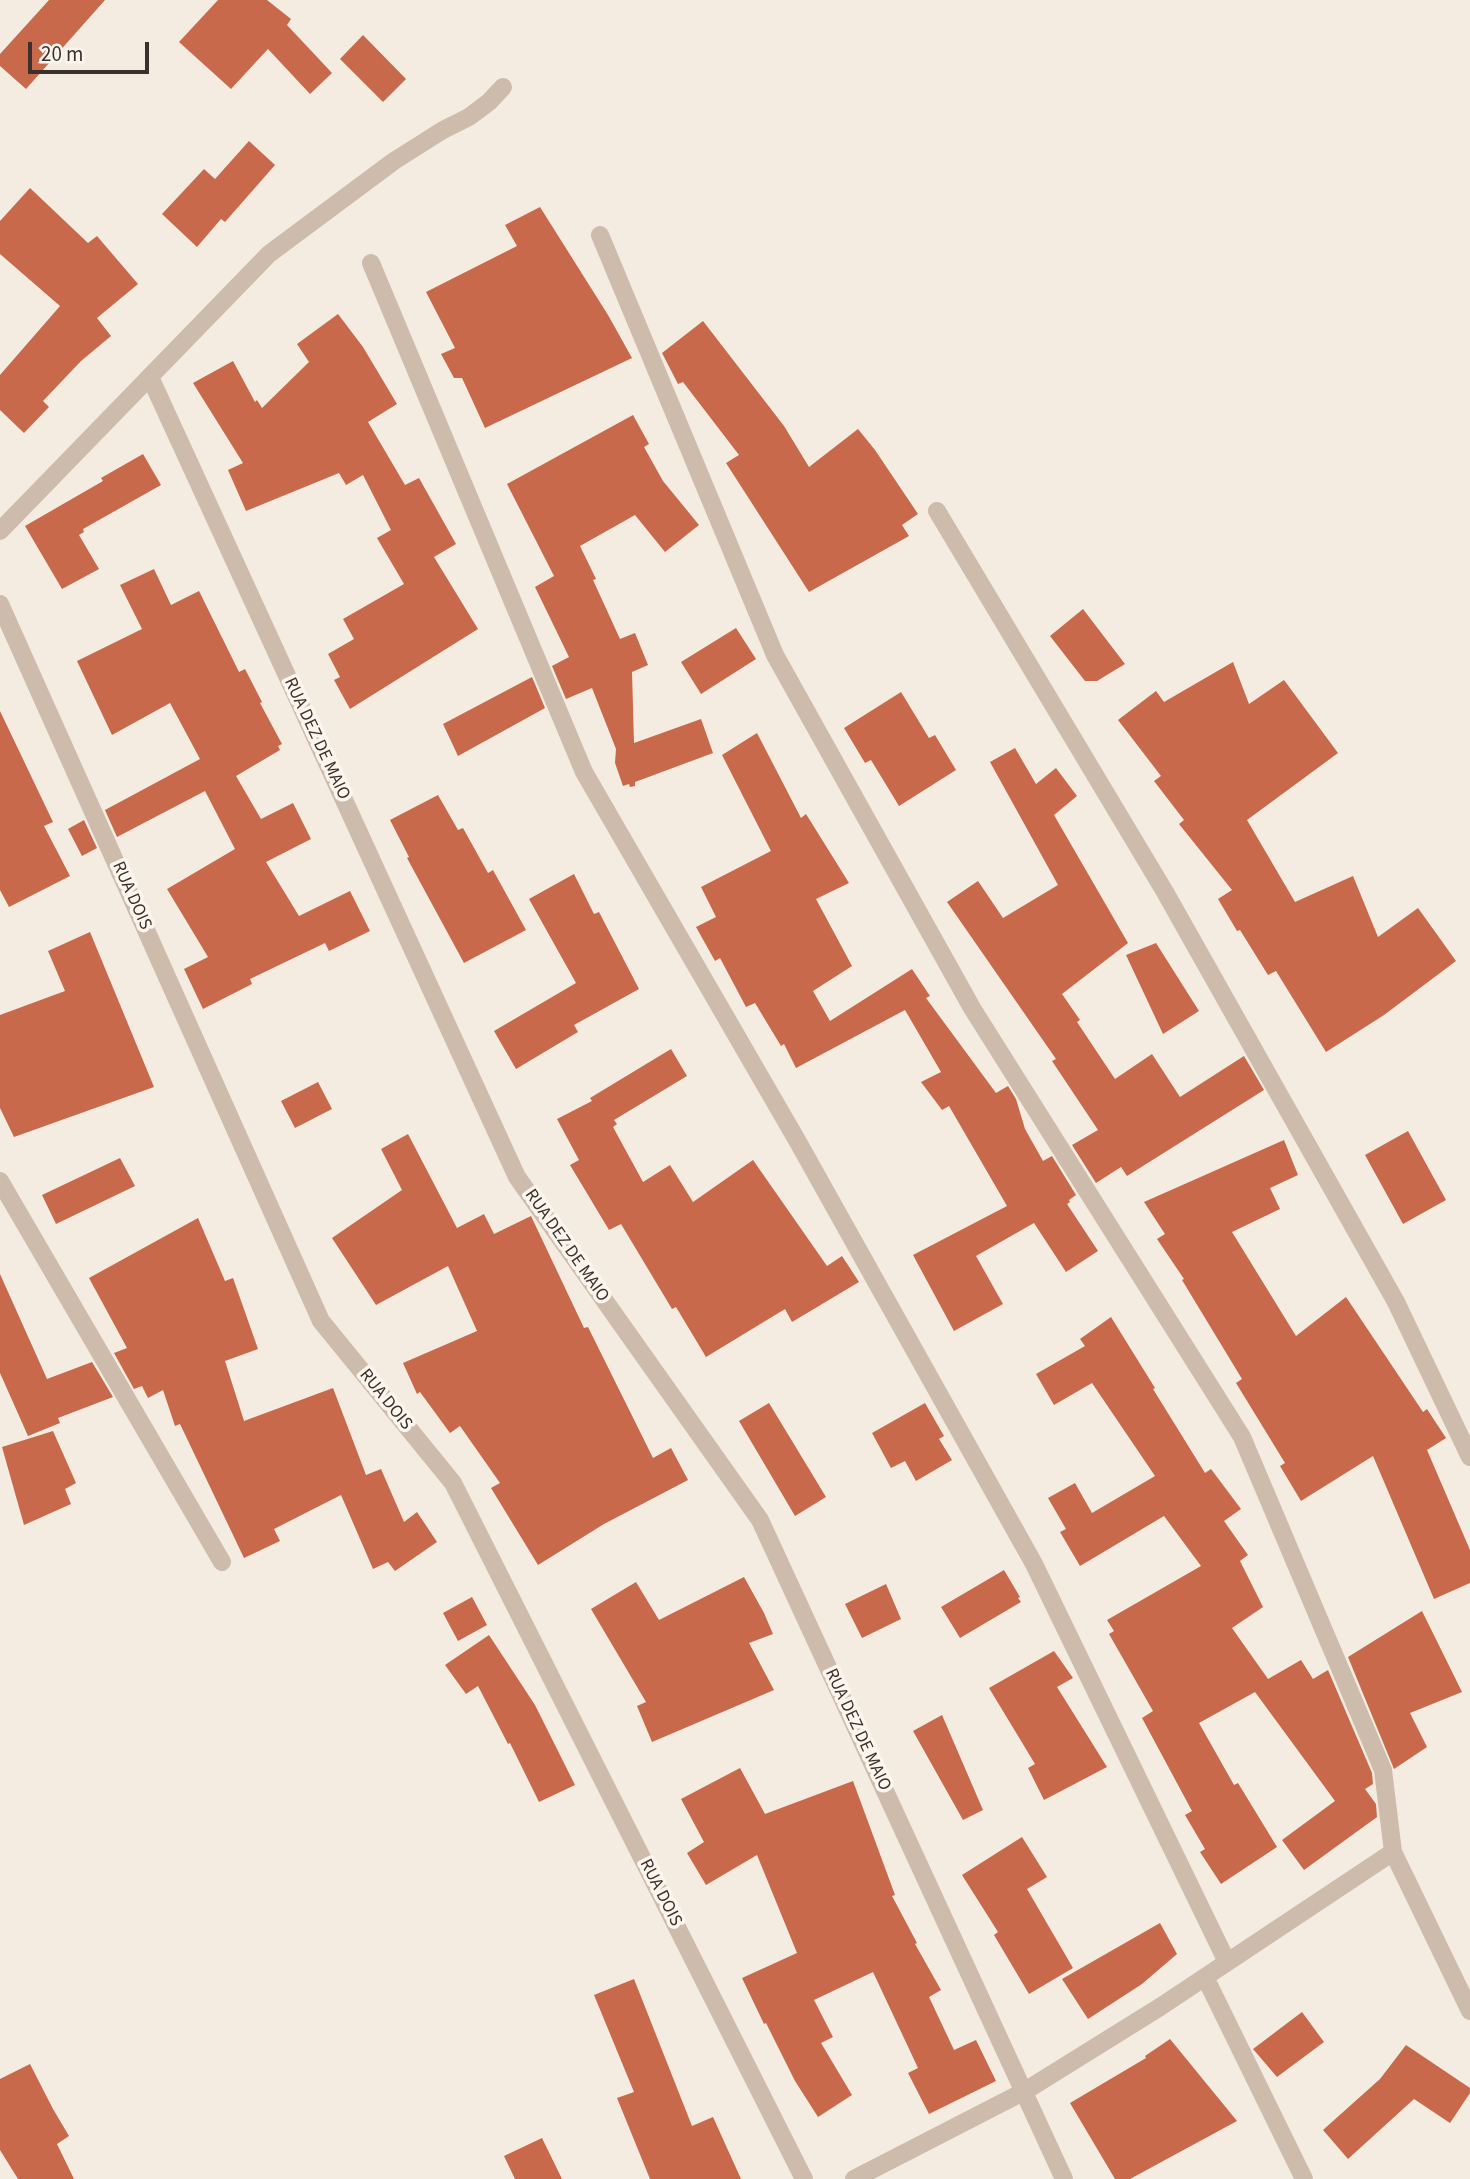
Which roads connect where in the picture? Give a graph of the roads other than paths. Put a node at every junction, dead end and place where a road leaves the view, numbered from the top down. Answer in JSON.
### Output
{"nodes":[{"id":1,"x":503,"y":87,"type":"dead end"},
{"id":2,"x":600,"y":236,"type":"dead end"},
{"id":3,"x":371,"y":263,"type":"dead end"},
{"id":4,"x":150,"y":377,"type":"junction"},
{"id":5,"x":937,"y":511,"type":"dead end"},
{"id":6,"x":0,"y":531,"type":"edge"},
{"id":7,"x":0,"y":604,"type":"edge"},
{"id":8,"x":0,"y":1181,"type":"edge"},
{"id":9,"x":1470,"y":1457,"type":"edge"},
{"id":10,"x":222,"y":1562,"type":"dead end"},
{"id":11,"x":1393,"y":1852,"type":"junction"},
{"id":12,"x":1227,"y":1962,"type":"junction"},
{"id":13,"x":1205,"y":1977,"type":"junction"},
{"id":14,"x":1470,"y":2011,"type":"edge"},
{"id":15,"x":1025,"y":2091,"type":"junction"},
{"id":16,"x":804,"y":2179,"type":"edge"},
{"id":17,"x":853,"y":2179,"type":"edge"},
{"id":18,"x":1064,"y":2179,"type":"edge"},
{"id":19,"x":1304,"y":2179,"type":"edge"}],
"edges":[{"from":1,"to":4,"type":"street"},
{"from":2,"to":11,"type":"street"},
{"from":3,"to":12,"type":"street"},
{"from":4,"to":6,"type":"street"},
{"from":4,"to":15,"type":"street","name":"RUA DEZ DE MAIO"},
{"from":5,"to":9,"type":"street"},
{"from":7,"to":16,"type":"street","name":"RUA DOIS"},
{"from":8,"to":10,"type":"street"},
{"from":11,"to":12,"type":"street"},
{"from":11,"to":14,"type":"street"},
{"from":12,"to":13,"type":"street"},
{"from":13,"to":15,"type":"street"},
{"from":13,"to":19,"type":"street"},
{"from":15,"to":17,"type":"street"},
{"from":15,"to":18,"type":"street","name":"RUA DEZ DE MAIO"}]}
